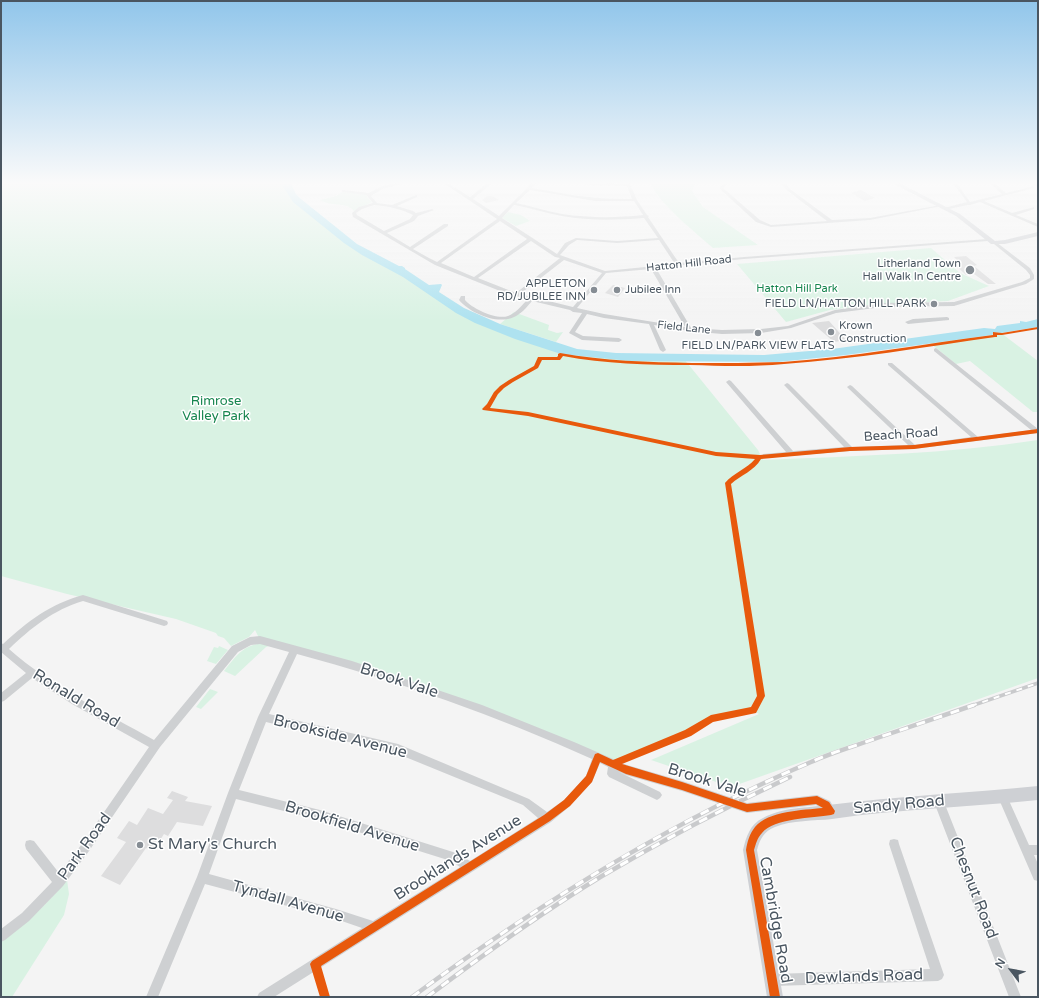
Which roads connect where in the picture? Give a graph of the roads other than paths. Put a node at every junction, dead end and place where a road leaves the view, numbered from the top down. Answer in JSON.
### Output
{"nodes":[{"id":1,"x":376,"y":229,"type":"edge"},
{"id":2,"x":394,"y":229,"type":"edge"},
{"id":3,"x":441,"y":229,"type":"edge"},
{"id":4,"x":485,"y":229,"type":"edge"},
{"id":5,"x":515,"y":229,"type":"edge"},
{"id":6,"x":655,"y":229,"type":"edge"},
{"id":7,"x":978,"y":229,"type":"edge"},
{"id":8,"x":384,"y":233,"type":"junction"},
{"id":9,"x":1038,"y":234,"type":"edge"},
{"id":10,"x":989,"y":238,"type":"junction"},
{"id":11,"x":530,"y":239,"type":"junction"},
{"id":12,"x":661,"y":239,"type":"junction"},
{"id":13,"x":1004,"y":240,"type":"junction"},
{"id":14,"x":996,"y":243,"type":"junction"},
{"id":15,"x":411,"y":248,"type":"junction"},
{"id":16,"x":560,"y":257,"type":"junction"},
{"id":17,"x":438,"y":264,"type":"junction"},
{"id":18,"x":678,"y":265,"type":"junction"},
{"id":19,"x":653,"y":268,"type":"junction"},
{"id":20,"x":1030,"y":271,"type":"junction"},
{"id":21,"x":605,"y":272,"type":"junction"},
{"id":22,"x":1038,"y":272,"type":"edge"},
{"id":23,"x":474,"y":279,"type":"junction"},
{"id":24,"x":1032,"y":279,"type":"junction"},
{"id":25,"x":1038,"y":280,"type":"edge"},
{"id":26,"x":516,"y":295,"type":"junction"},
{"id":27,"x":463,"y":297,"type":"dead end"},
{"id":28,"x":532,"y":299,"type":"junction"},
{"id":29,"x":572,"y":310,"type":"junction"},
{"id":30,"x":585,"y":312,"type":"junction"},
{"id":31,"x":933,"y":312,"type":"junction"},
{"id":32,"x":947,"y":319,"type":"dead end"},
{"id":33,"x":908,"y":322,"type":"dead end"},
{"id":34,"x":651,"y":324,"type":"junction"},
{"id":35,"x":689,"y":329,"type":"junction"},
{"id":36,"x":619,"y":340,"type":"dead end"},
{"id":37,"x":663,"y":350,"type":"dead end"},
{"id":38,"x":936,"y":350,"type":"dead end"},
{"id":39,"x":890,"y":364,"type":"dead end"},
{"id":40,"x":729,"y":382,"type":"dead end"},
{"id":41,"x":787,"y":385,"type":"dead end"},
{"id":42,"x":850,"y":387,"type":"dead end"},
{"id":43,"x":1037,"y":431,"type":"edge"},
{"id":44,"x":977,"y":439,"type":"junction"},
{"id":45,"x":914,"y":447,"type":"junction"},
{"id":46,"x":850,"y":449,"type":"junction"},
{"id":47,"x":791,"y":453,"type":"junction"},
{"id":48,"x":765,"y":456,"type":"dead end"},
{"id":49,"x":164,"y":623,"type":"dead end"},
{"id":50,"x":2,"y":648,"type":"edge"},
{"id":51,"x":236,"y":649,"type":"joint"},
{"id":52,"x":295,"y":649,"type":"junction"},
{"id":53,"x":32,"y":673,"type":"junction"},
{"id":54,"x":1,"y":698,"type":"edge"},
{"id":55,"x":264,"y":717,"type":"junction"},
{"id":56,"x":156,"y":746,"type":"junction"},
{"id":57,"x":598,"y":757,"type":"junction"},
{"id":58,"x":613,"y":764,"type":"junction"},
{"id":59,"x":233,"y":793,"type":"junction"},
{"id":60,"x":1038,"y":793,"type":"edge"},
{"id":61,"x":657,"y":795,"type":"dead end"},
{"id":62,"x":1003,"y":797,"type":"junction"},
{"id":63,"x":939,"y":802,"type":"junction"},
{"id":64,"x":832,"y":811,"type":"junction"},
{"id":65,"x":547,"y":818,"type":"junction"},
{"id":66,"x":762,"y":826,"type":"joint"},
{"id":67,"x":894,"y":844,"type":"dead end"},
{"id":68,"x":30,"y":845,"type":"dead end"},
{"id":69,"x":1026,"y":850,"type":"junction"},
{"id":70,"x":1038,"y":850,"type":"edge"},
{"id":71,"x":469,"y":866,"type":"junction"},
{"id":72,"x":1038,"y":876,"type":"edge"},
{"id":73,"x":202,"y":878,"type":"junction"},
{"id":74,"x":59,"y":882,"type":"junction"},
{"id":75,"x":373,"y":927,"type":"junction"},
{"id":76,"x":1,"y":936,"type":"edge"},
{"id":77,"x":773,"y":980,"type":"junction"},
{"id":78,"x":152,"y":997,"type":"edge"},
{"id":79,"x":263,"y":997,"type":"edge"},
{"id":80,"x":775,"y":997,"type":"edge"},
{"id":81,"x":1015,"y":997,"type":"edge"}],
"edges":[{"from":1,"to":8,"type":"street","name":"Field Lane"},
{"from":2,"to":8,"type":"street"},
{"from":3,"to":15,"type":"street"},
{"from":4,"to":17,"type":"street"},
{"from":5,"to":11,"type":"street","name":"Hatton Hill Road"},
{"from":6,"to":12,"type":"street"},
{"from":7,"to":10,"type":"main road"},
{"from":8,"to":15,"type":"street","name":"Field Lane"},
{"from":9,"to":13,"type":"main road"},
{"from":10,"to":13,"type":"main road"},
{"from":10,"to":14,"type":"main road"},
{"from":10,"to":18,"type":"street","name":"Hatton Hill Road"},
{"from":11,"to":16,"type":"street","name":"Hatton Hill Road"},
{"from":11,"to":23,"type":"street"},
{"from":12,"to":16,"type":"street"},
{"from":12,"to":18,"type":"street"},
{"from":13,"to":14,"type":"main road"},
{"from":14,"to":20,"type":"street"},
{"from":15,"to":17,"type":"street","name":"Field Lane"},
{"from":16,"to":21,"type":"street","name":"Hatton Hill Road"},
{"from":16,"to":26,"type":"street"},
{"from":17,"to":23,"type":"street","name":"Field Lane"},
{"from":18,"to":19,"type":"street","name":"Hatton Hill Road"},
{"from":19,"to":21,"type":"street","name":"Hatton Hill Road"},
{"from":19,"to":35,"type":"street"},
{"from":20,"to":22,"type":"street"},
{"from":20,"to":24,"type":"street"},
{"from":21,"to":29,"type":"street"},
{"from":23,"to":26,"type":"street","name":"Field Lane"},
{"from":24,"to":25,"type":"street"},
{"from":24,"to":31,"type":"street","name":"Field Lane"},
{"from":26,"to":28,"type":"street","name":"Field Lane"},
{"from":27,"to":28,"type":"street"},
{"from":28,"to":29,"type":"street","name":"Field Lane"},
{"from":29,"to":30,"type":"street","name":"Field Lane"},
{"from":30,"to":34,"type":"street","name":"Field Lane"},
{"from":30,"to":36,"type":"street"},
{"from":31,"to":32,"type":"street"},
{"from":31,"to":33,"type":"street"},
{"from":31,"to":35,"type":"street","name":"Field Lane"},
{"from":34,"to":35,"type":"street","name":"Field Lane"},
{"from":34,"to":37,"type":"street"},
{"from":38,"to":43,"type":"street"},
{"from":39,"to":44,"type":"street"},
{"from":40,"to":47,"type":"street"},
{"from":41,"to":46,"type":"street"},
{"from":42,"to":45,"type":"street"},
{"from":43,"to":44,"type":"street","name":"Beach Road"},
{"from":44,"to":45,"type":"street","name":"Beach Road"},
{"from":45,"to":46,"type":"street","name":"Beach Road"},
{"from":46,"to":47,"type":"street","name":"Beach Road"},
{"from":47,"to":48,"type":"street","name":"Beach Road"},
{"from":49,"to":50,"type":"street"},
{"from":50,"to":53,"type":"street","name":"Ronald Road"},
{"from":51,"to":52,"type":"street","name":"Brook Vale"},
{"from":51,"to":56,"type":"street","name":"Park Road"},
{"from":52,"to":55,"type":"street"},
{"from":52,"to":57,"type":"street","name":"Brook Vale"},
{"from":53,"to":54,"type":"street"},
{"from":53,"to":56,"type":"street","name":"Ronald Road"},
{"from":55,"to":59,"type":"street"},
{"from":55,"to":65,"type":"street","name":"Brookside Avenue"},
{"from":56,"to":74,"type":"street","name":"Park Road"},
{"from":57,"to":58,"type":"street","name":"Brook Vale"},
{"from":57,"to":65,"type":"street","name":"Brooklands Avenue"},
{"from":58,"to":61,"type":"street"},
{"from":58,"to":64,"type":"street","name":"Brook Vale"},
{"from":59,"to":71,"type":"street","name":"Brookfield Avenue"},
{"from":59,"to":73,"type":"street"},
{"from":60,"to":62,"type":"main road","name":"Sandy Road"},
{"from":62,"to":63,"type":"main road","name":"Sandy Road"},
{"from":62,"to":69,"type":"street"},
{"from":63,"to":64,"type":"main road","name":"Sandy Road"},
{"from":63,"to":81,"type":"street","name":"Chesnut Road"},
{"from":64,"to":66,"type":"main road","name":"Sandy Road"},
{"from":65,"to":71,"type":"street","name":"Brooklands Avenue"},
{"from":66,"to":77,"type":"main road","name":"Cambridge Road"},
{"from":67,"to":77,"type":"street","name":"Dewlands Road"},
{"from":68,"to":74,"type":"street"},
{"from":69,"to":70,"type":"street"},
{"from":69,"to":72,"type":"street"},
{"from":71,"to":75,"type":"street","name":"Brooklands Avenue"},
{"from":73,"to":75,"type":"street","name":"Tyndall Avenue"},
{"from":73,"to":78,"type":"street"},
{"from":74,"to":76,"type":"street","name":"Park Road"},
{"from":75,"to":79,"type":"street","name":"Brooklands Avenue"},
{"from":77,"to":80,"type":"main road","name":"Cambridge Road"}]}
